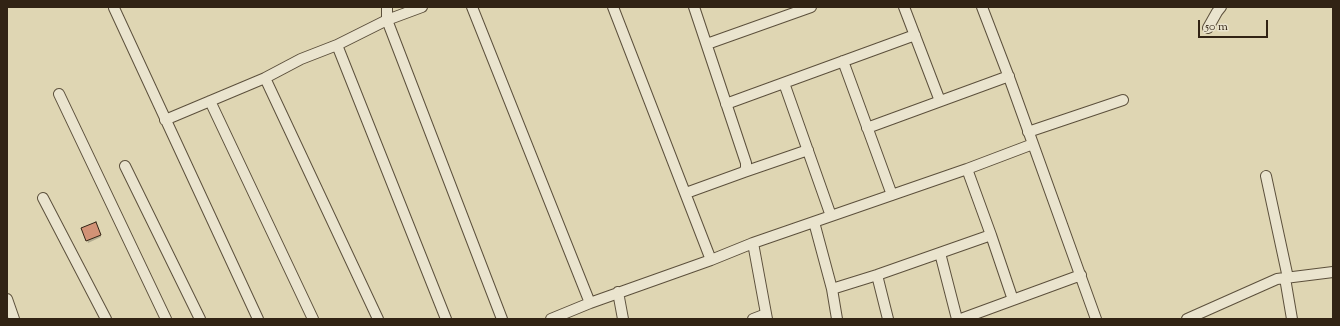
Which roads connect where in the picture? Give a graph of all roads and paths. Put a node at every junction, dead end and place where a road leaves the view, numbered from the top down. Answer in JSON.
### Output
{"nodes":[{"id":1,"x":387,"y":7,"type":"edge"},
{"id":2,"x":422,"y":7,"type":"edge"},
{"id":3,"x":472,"y":7,"type":"edge"},
{"id":4,"x":613,"y":7,"type":"edge"},
{"id":5,"x":694,"y":7,"type":"edge"},
{"id":6,"x":811,"y":7,"type":"edge"},
{"id":7,"x":904,"y":7,"type":"edge"},
{"id":8,"x":982,"y":7,"type":"edge"},
{"id":9,"x":1221,"y":7,"type":"edge"},
{"id":10,"x":114,"y":8,"type":"dead end"},
{"id":11,"x":387,"y":20,"type":"junction"},
{"id":12,"x":1208,"y":28,"type":"dead end"},
{"id":13,"x":915,"y":35,"type":"junction"},
{"id":14,"x":707,"y":44,"type":"junction"},
{"id":15,"x":337,"y":45,"type":"junction"},
{"id":16,"x":843,"y":62,"type":"junction"},
{"id":17,"x":1009,"y":76,"type":"junction"},
{"id":18,"x":265,"y":78,"type":"junction"},
{"id":19,"x":784,"y":83,"type":"junction"},
{"id":20,"x":59,"y":94,"type":"dead end"},
{"id":21,"x":1123,"y":100,"type":"dead end"},
{"id":22,"x":210,"y":101,"type":"junction"},
{"id":23,"x":940,"y":101,"type":"junction"},
{"id":24,"x":726,"y":104,"type":"junction"},
{"id":25,"x":166,"y":120,"type":"junction"},
{"id":26,"x":867,"y":128,"type":"junction"},
{"id":27,"x":1028,"y":132,"type":"junction"},
{"id":28,"x":1033,"y":144,"type":"junction"},
{"id":29,"x":808,"y":150,"type":"junction"},
{"id":30,"x":125,"y":166,"type":"dead end"},
{"id":31,"x":967,"y":169,"type":"junction"},
{"id":32,"x":744,"y":172,"type":"junction"},
{"id":33,"x":1266,"y":176,"type":"dead end"},
{"id":34,"x":686,"y":193,"type":"junction"},
{"id":35,"x":892,"y":195,"type":"junction"},
{"id":36,"x":43,"y":198,"type":"dead end"},
{"id":37,"x":832,"y":216,"type":"junction"},
{"id":38,"x":814,"y":222,"type":"junction"},
{"id":39,"x":991,"y":235,"type":"junction"},
{"id":40,"x":753,"y":243,"type":"junction"},
{"id":41,"x":940,"y":253,"type":"junction"},
{"id":42,"x":711,"y":260,"type":"junction"},
{"id":43,"x":1333,"y":272,"type":"edge"},
{"id":44,"x":877,"y":275,"type":"junction"},
{"id":45,"x":1081,"y":275,"type":"junction"},
{"id":46,"x":1287,"y":278,"type":"junction"},
{"id":47,"x":832,"y":289,"type":"junction"},
{"id":48,"x":618,"y":292,"type":"junction"},
{"id":49,"x":7,"y":299,"type":"edge"},
{"id":50,"x":1013,"y":300,"type":"junction"},
{"id":51,"x":590,"y":303,"type":"junction"},
{"id":52,"x":767,"y":317,"type":"edge"},
{"id":53,"x":14,"y":319,"type":"edge"},
{"id":54,"x":106,"y":319,"type":"edge"},
{"id":55,"x":166,"y":319,"type":"edge"},
{"id":56,"x":200,"y":319,"type":"edge"},
{"id":57,"x":258,"y":319,"type":"edge"},
{"id":58,"x":313,"y":319,"type":"edge"},
{"id":59,"x":378,"y":319,"type":"edge"},
{"id":60,"x":446,"y":319,"type":"edge"},
{"id":61,"x":502,"y":319,"type":"edge"},
{"id":62,"x":551,"y":319,"type":"edge"},
{"id":63,"x":623,"y":319,"type":"edge"},
{"id":64,"x":753,"y":319,"type":"edge"},
{"id":65,"x":837,"y":319,"type":"edge"},
{"id":66,"x":888,"y":319,"type":"edge"},
{"id":67,"x":957,"y":319,"type":"edge"},
{"id":68,"x":961,"y":319,"type":"edge"},
{"id":69,"x":1096,"y":319,"type":"edge"},
{"id":70,"x":1187,"y":319,"type":"edge"},
{"id":71,"x":1292,"y":319,"type":"edge"}],
"edges":[{"from":1,"to":11,"type":"street"},
{"from":2,"to":11,"type":"street"},
{"from":3,"to":51,"type":"street"},
{"from":4,"to":34,"type":"street"},
{"from":5,"to":14,"type":"street"},
{"from":6,"to":14,"type":"street"},
{"from":7,"to":13,"type":"street"},
{"from":8,"to":17,"type":"street"},
{"from":9,"to":12,"type":"street"},
{"from":10,"to":25,"type":"street"},
{"from":11,"to":15,"type":"street"},
{"from":11,"to":61,"type":"street"},
{"from":13,"to":16,"type":"street"},
{"from":13,"to":23,"type":"street"},
{"from":14,"to":24,"type":"street"},
{"from":15,"to":18,"type":"street"},
{"from":15,"to":60,"type":"street"},
{"from":16,"to":19,"type":"street"},
{"from":16,"to":26,"type":"street"},
{"from":17,"to":23,"type":"street"},
{"from":17,"to":27,"type":"street"},
{"from":18,"to":22,"type":"street"},
{"from":18,"to":59,"type":"street"},
{"from":19,"to":24,"type":"street"},
{"from":19,"to":29,"type":"street"},
{"from":20,"to":55,"type":"street"},
{"from":21,"to":27,"type":"street"},
{"from":22,"to":25,"type":"street"},
{"from":22,"to":58,"type":"street"},
{"from":23,"to":26,"type":"street"},
{"from":24,"to":32,"type":"street"},
{"from":25,"to":57,"type":"street"},
{"from":26,"to":35,"type":"street"},
{"from":27,"to":28,"type":"street"},
{"from":28,"to":31,"type":"street"},
{"from":28,"to":45,"type":"street"},
{"from":29,"to":32,"type":"street"},
{"from":29,"to":37,"type":"street"},
{"from":30,"to":56,"type":"street"},
{"from":31,"to":35,"type":"street"},
{"from":31,"to":39,"type":"street"},
{"from":32,"to":34,"type":"street"},
{"from":33,"to":46,"type":"street"},
{"from":34,"to":42,"type":"street"},
{"from":35,"to":37,"type":"street"},
{"from":36,"to":54,"type":"street"},
{"from":37,"to":38,"type":"street"},
{"from":38,"to":40,"type":"street"},
{"from":38,"to":47,"type":"street"},
{"from":39,"to":41,"type":"street"},
{"from":39,"to":50,"type":"street"},
{"from":40,"to":42,"type":"street"},
{"from":40,"to":52,"type":"street"},
{"from":41,"to":44,"type":"street"},
{"from":41,"to":67,"type":"street"},
{"from":42,"to":48,"type":"street"},
{"from":43,"to":46,"type":"street"},
{"from":44,"to":47,"type":"street"},
{"from":44,"to":66,"type":"street"},
{"from":45,"to":50,"type":"street"},
{"from":45,"to":69,"type":"street"},
{"from":46,"to":70,"type":"street"},
{"from":46,"to":71,"type":"street"},
{"from":47,"to":65,"type":"street"},
{"from":48,"to":51,"type":"street"},
{"from":48,"to":63,"type":"street"},
{"from":49,"to":53,"type":"street"},
{"from":50,"to":68,"type":"street"},
{"from":51,"to":62,"type":"street"},
{"from":52,"to":64,"type":"street"}]}
